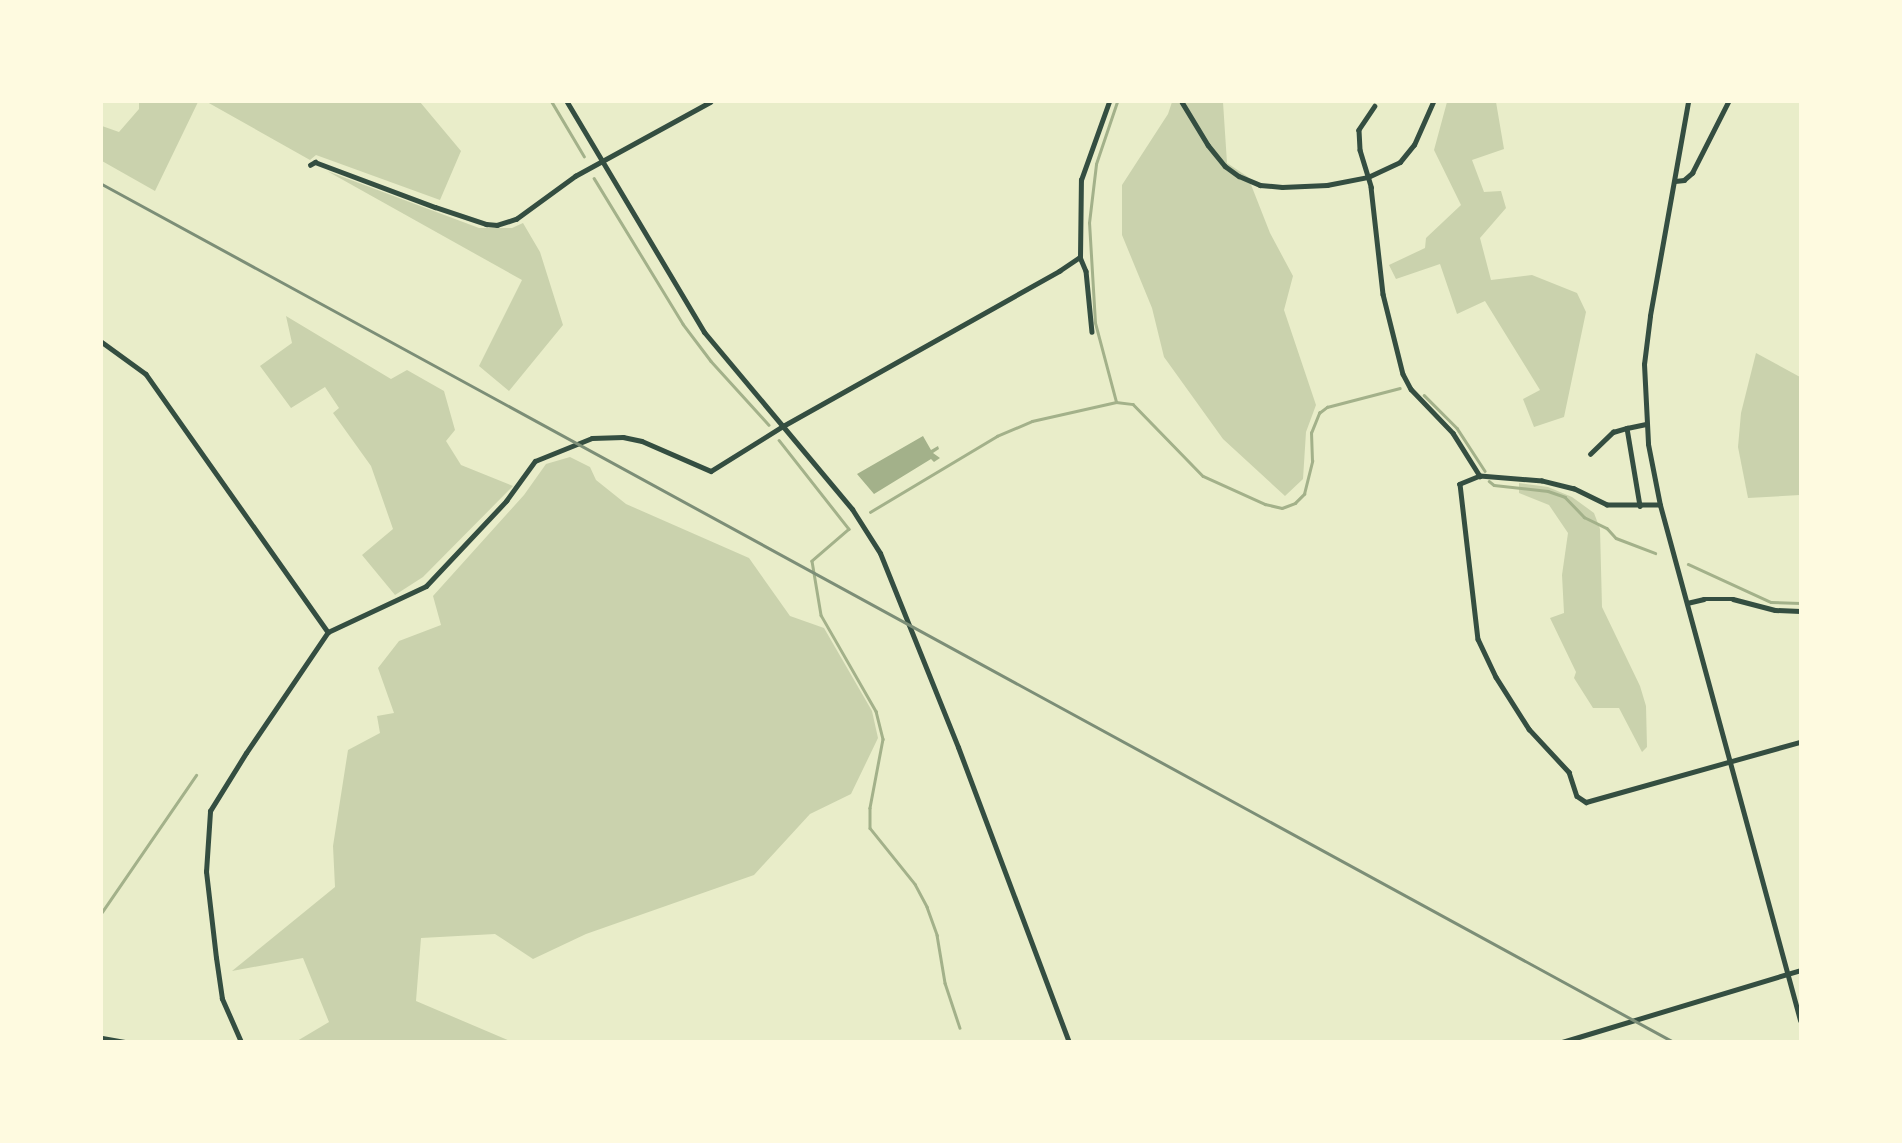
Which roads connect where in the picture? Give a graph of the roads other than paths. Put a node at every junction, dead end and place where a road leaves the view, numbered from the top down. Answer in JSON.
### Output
{"nodes":[{"id":1,"x":567,"y":102,"type":"edge"},
{"id":2,"x":710,"y":102,"type":"edge"},
{"id":3,"x":1109,"y":102,"type":"edge"},
{"id":4,"x":1182,"y":102,"type":"edge"},
{"id":5,"x":1433,"y":102,"type":"edge"},
{"id":6,"x":1688,"y":102,"type":"edge"},
{"id":7,"x":1728,"y":102,"type":"edge"},
{"id":8,"x":1375,"y":106,"type":"dead end"},
{"id":9,"x":601,"y":162,"type":"junction"},
{"id":10,"x":310,"y":165,"type":"dead end"},
{"id":11,"x":1368,"y":177,"type":"junction"},
{"id":12,"x":1675,"y":181,"type":"junction"},
{"id":13,"x":1080,"y":257,"type":"junction"},
{"id":14,"x":1092,"y":332,"type":"dead end"},
{"id":15,"x":102,"y":342,"type":"edge"},
{"id":16,"x":1646,"y":424,"type":"junction"},
{"id":17,"x":783,"y":426,"type":"junction"},
{"id":18,"x":1627,"y":428,"type":"junction"},
{"id":19,"x":1590,"y":454,"type":"dead end"},
{"id":20,"x":1480,"y":476,"type":"junction"},
{"id":21,"x":1660,"y":505,"type":"junction"},
{"id":22,"x":1640,"y":506,"type":"junction"},
{"id":23,"x":1687,"y":603,"type":"junction"},
{"id":24,"x":1801,"y":611,"type":"edge"},
{"id":25,"x":328,"y":632,"type":"junction"},
{"id":26,"x":1801,"y":742,"type":"edge"},
{"id":27,"x":1730,"y":761,"type":"junction"},
{"id":28,"x":1801,"y":970,"type":"edge"},
{"id":29,"x":1787,"y":973,"type":"junction"},
{"id":30,"x":1801,"y":1020,"type":"edge"},
{"id":31,"x":102,"y":1038,"type":"edge"},
{"id":32,"x":125,"y":1041,"type":"edge"},
{"id":33,"x":241,"y":1041,"type":"edge"},
{"id":34,"x":1069,"y":1041,"type":"edge"},
{"id":35,"x":1562,"y":1041,"type":"edge"}],
"edges":[{"from":1,"to":9,"type":"street"},
{"from":2,"to":9,"type":"street"},
{"from":3,"to":13,"type":"street"},
{"from":4,"to":11,"type":"street"},
{"from":5,"to":11,"type":"street"},
{"from":6,"to":12,"type":"street"},
{"from":7,"to":12,"type":"street"},
{"from":8,"to":11,"type":"street"},
{"from":9,"to":10,"type":"street"},
{"from":9,"to":17,"type":"street"},
{"from":11,"to":20,"type":"street"},
{"from":12,"to":16,"type":"street"},
{"from":13,"to":14,"type":"street"},
{"from":13,"to":17,"type":"street"},
{"from":15,"to":25,"type":"street"},
{"from":16,"to":18,"type":"street"},
{"from":16,"to":21,"type":"street"},
{"from":17,"to":25,"type":"street"},
{"from":17,"to":34,"type":"street"},
{"from":18,"to":19,"type":"street"},
{"from":18,"to":22,"type":"street"},
{"from":20,"to":22,"type":"street"},
{"from":20,"to":27,"type":"street"},
{"from":21,"to":22,"type":"street"},
{"from":21,"to":23,"type":"street"},
{"from":23,"to":24,"type":"street"},
{"from":23,"to":27,"type":"street"},
{"from":25,"to":33,"type":"street"},
{"from":26,"to":27,"type":"street"},
{"from":27,"to":29,"type":"street"},
{"from":28,"to":29,"type":"street"},
{"from":29,"to":30,"type":"street"},
{"from":29,"to":35,"type":"street"},
{"from":31,"to":32,"type":"street"}]}
